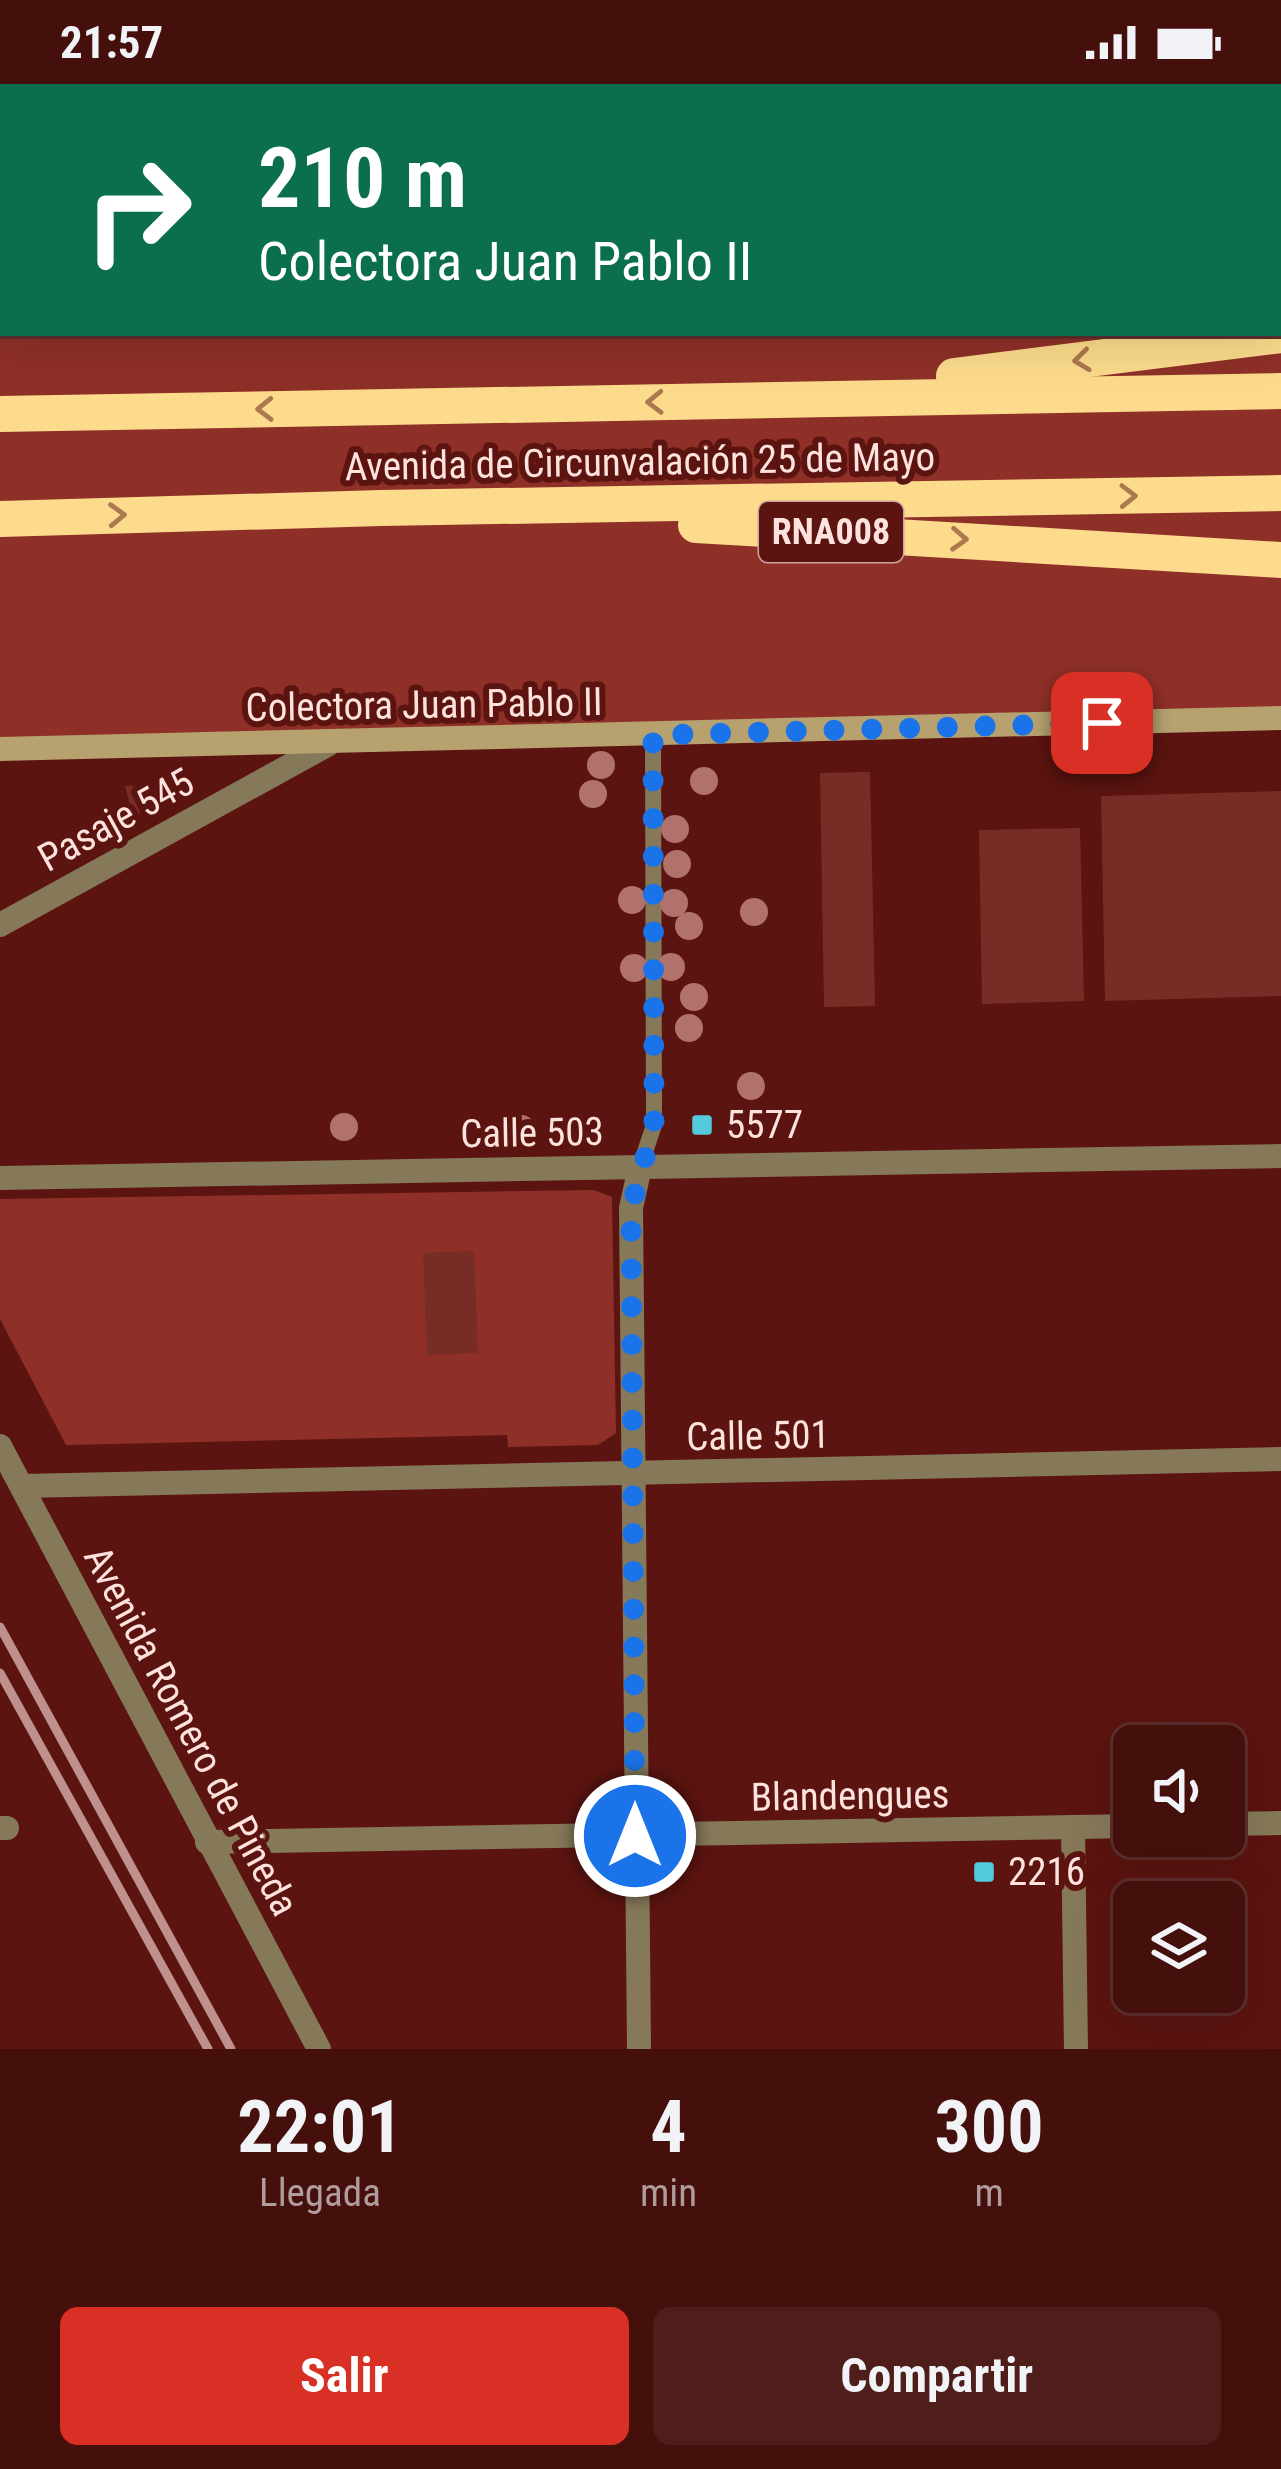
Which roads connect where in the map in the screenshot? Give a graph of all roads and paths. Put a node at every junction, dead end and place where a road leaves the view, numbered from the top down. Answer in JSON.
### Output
{"nodes":[{"id":1,"x":1273,"y":336,"type":"edge"},
{"id":2,"x":1281,"y":391,"type":"edge"},
{"id":3,"x":772,"y":400,"type":"junction"},
{"id":4,"x":0,"y":414,"type":"edge"},
{"id":5,"x":1281,"y":493,"type":"edge"},
{"id":6,"x":381,"y":508,"type":"junction"},
{"id":7,"x":0,"y":519,"type":"edge"},
{"id":8,"x":1281,"y":560,"type":"edge"},
{"id":9,"x":1281,"y":718,"type":"edge"},
{"id":10,"x":653,"y":735,"type":"junction"},
{"id":11,"x":329,"y":744,"type":"junction"},
{"id":12,"x":0,"y":749,"type":"edge"},
{"id":13,"x":0,"y":925,"type":"edge"},
{"id":14,"x":1281,"y":1156,"type":"edge"},
{"id":15,"x":640,"y":1167,"type":"junction"},
{"id":16,"x":0,"y":1178,"type":"edge"},
{"id":17,"x":0,"y":1446,"type":"edge"},
{"id":18,"x":1281,"y":1459,"type":"edge"},
{"id":19,"x":635,"y":1474,"type":"junction"},
{"id":20,"x":22,"y":1486,"type":"junction"},
{"id":21,"x":1281,"y":1823,"type":"edge"},
{"id":22,"x":1245,"y":1824,"type":"edge"},
{"id":23,"x":1113,"y":1826,"type":"edge"},
{"id":24,"x":1073,"y":1827,"type":"junction"},
{"id":25,"x":635,"y":1836,"type":"junction"},
{"id":26,"x":208,"y":1842,"type":"junction"},
{"id":27,"x":319,"y":2049,"type":"edge"},
{"id":28,"x":639,"y":2049,"type":"edge"},
{"id":29,"x":1076,"y":2049,"type":"edge"}],
"edges":[{"from":1,"to":3,"type":"highway","one_way":true},
{"from":2,"to":3,"type":"highway","name":"Avenida de Circunvalación 25 de Mayo"},
{"from":3,"to":4,"type":"highway","name":"Avenida de Circunvalación 25 de Mayo","one_way":true},
{"from":6,"to":5,"type":"highway","name":"Avenida de Circunvalación 25 de Mayo","number":"RNA008","one_way":true},
{"from":7,"to":6,"type":"highway","name":"Avenida de Circunvalación 25 de Mayo","number":"RNA008","one_way":true},
{"from":6,"to":8,"type":"highway","number":"RNA008","one_way":true},
{"from":9,"to":10,"type":"main road","name":"Colectora Juan Pablo II"},
{"from":10,"to":11,"type":"main road","name":"Colectora Juan Pablo II"},
{"from":10,"to":15,"type":"lane"},
{"from":11,"to":12,"type":"main road","name":"Colectora Juan Pablo II"},
{"from":11,"to":13,"type":"street","name":"Pasaje 545"},
{"from":14,"to":15,"type":"street","name":"Calle 503"},
{"from":15,"to":16,"type":"street","name":"Calle 503"},
{"from":15,"to":19,"type":"street"},
{"from":17,"to":20,"type":"street","name":"Avenida Romero de Pineda"},
{"from":18,"to":19,"type":"street","name":"Calle 501"},
{"from":19,"to":20,"type":"street","name":"Calle 501"},
{"from":19,"to":25,"type":"street"},
{"from":20,"to":26,"type":"street","name":"Avenida Romero de Pineda"},
{"from":21,"to":22,"type":"street"},
{"from":23,"to":24,"type":"street","name":"Blandengues"},
{"from":24,"to":25,"type":"street","name":"Blandengues"},
{"from":24,"to":29,"type":"street"},
{"from":25,"to":26,"type":"street","name":"Blandengues"},
{"from":25,"to":28,"type":"street"},
{"from":26,"to":27,"type":"street","name":"Avenida Romero de Pineda"}]}
